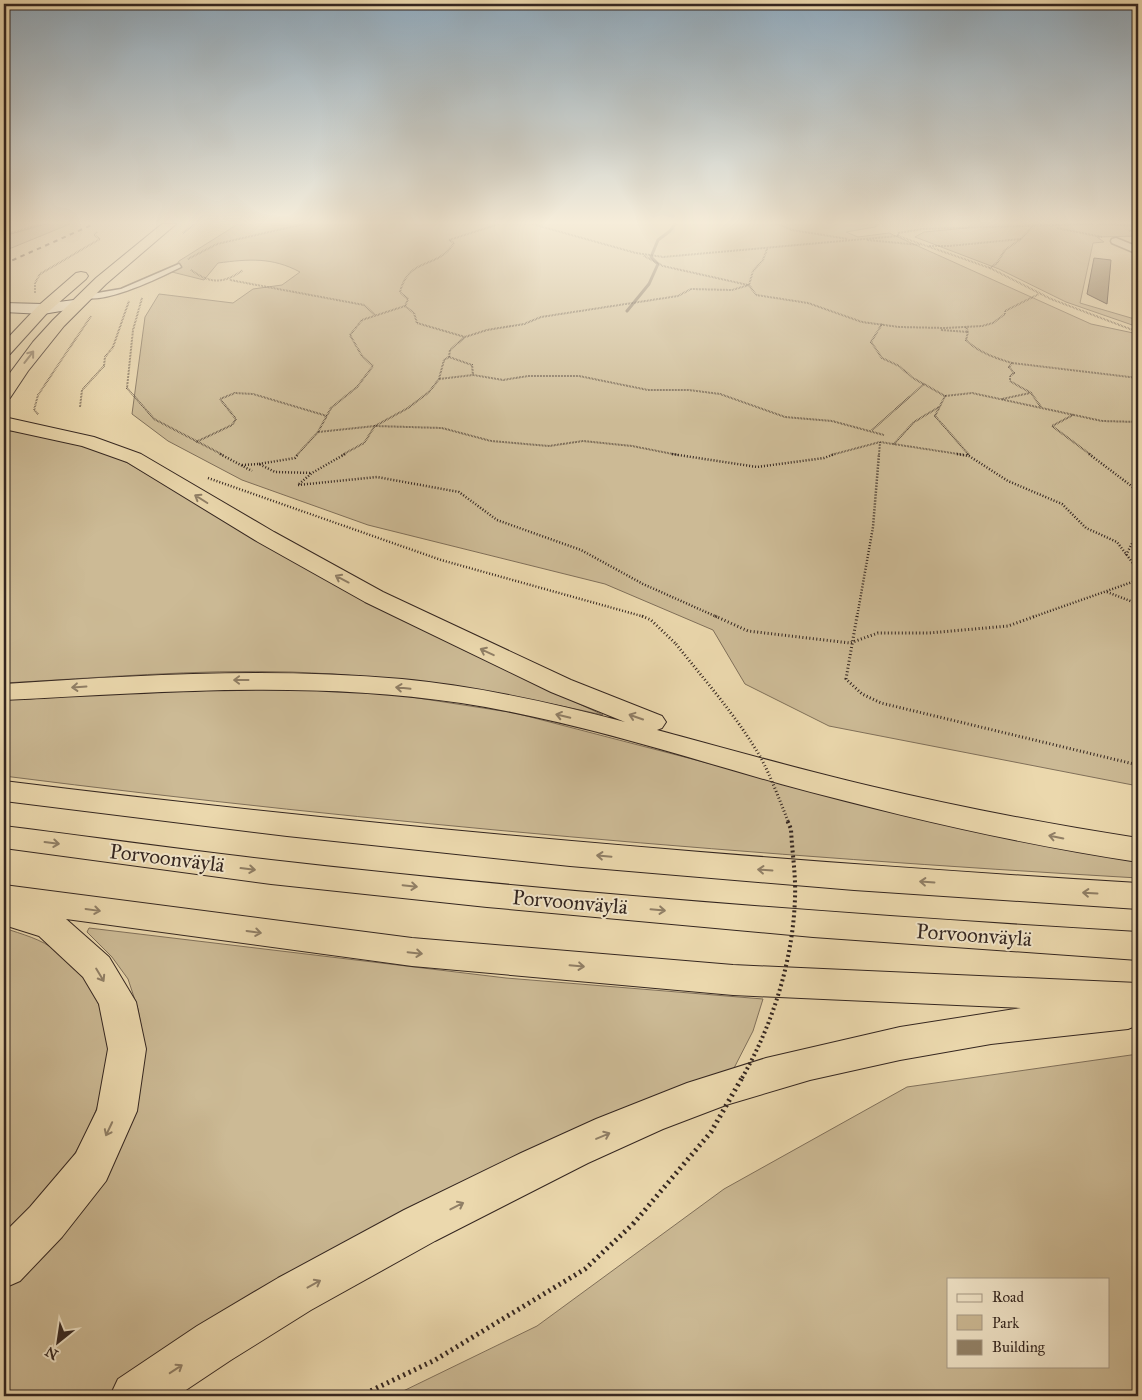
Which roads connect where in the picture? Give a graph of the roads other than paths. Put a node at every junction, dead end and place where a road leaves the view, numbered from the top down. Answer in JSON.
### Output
{"nodes":[{"id":1,"x":66,"y":289,"type":"edge"},
{"id":2,"x":93,"y":289,"type":"edge"},
{"id":3,"x":128,"y":289,"type":"edge"},
{"id":4,"x":79,"y":301,"type":"junction"},
{"id":5,"x":4,"y":304,"type":"edge"},
{"id":6,"x":46,"y":306,"type":"junction"},
{"id":7,"x":4,"y":308,"type":"edge"},
{"id":8,"x":4,"y":351,"type":"edge"},
{"id":9,"x":4,"y":394,"type":"edge"},
{"id":10,"x":4,"y":423,"type":"edge"},
{"id":11,"x":4,"y":692,"type":"edge"},
{"id":12,"x":4,"y":791,"type":"edge"},
{"id":13,"x":898,"y":802,"type":"junction"},
{"id":14,"x":4,"y":837,"type":"edge"},
{"id":15,"x":1138,"y":850,"type":"edge"},
{"id":16,"x":1138,"y":896,"type":"edge"},
{"id":17,"x":4,"y":898,"type":"edge"},
{"id":18,"x":4,"y":912,"type":"edge"},
{"id":19,"x":1138,"y":946,"type":"edge"},
{"id":20,"x":1138,"y":998,"type":"edge"},
{"id":21,"x":1138,"y":1012,"type":"edge"},
{"id":22,"x":4,"y":1265,"type":"edge"},
{"id":23,"x":135,"y":1396,"type":"edge"}],
"edges":[{"from":1,"to":6,"type":"highway"},
{"from":2,"to":4,"type":"highway"},
{"from":3,"to":4,"type":"lane"},
{"from":4,"to":6,"type":"street"},
{"from":9,"to":4,"type":"highway","one_way":true},
{"from":5,"to":6,"type":"street"},
{"from":6,"to":7,"type":"street"},
{"from":6,"to":8,"type":"highway"},
{"from":13,"to":10,"type":"highway","one_way":true},
{"from":13,"to":11,"type":"highway","one_way":true},
{"from":16,"to":12,"type":"highway","one_way":true},
{"from":15,"to":13,"type":"highway","one_way":true},
{"from":14,"to":19,"type":"highway","name":"Porvoonväylä","one_way":true},
{"from":17,"to":20,"type":"highway","one_way":true},
{"from":18,"to":22,"type":"highway","one_way":true},
{"from":23,"to":21,"type":"highway","one_way":true}]}
